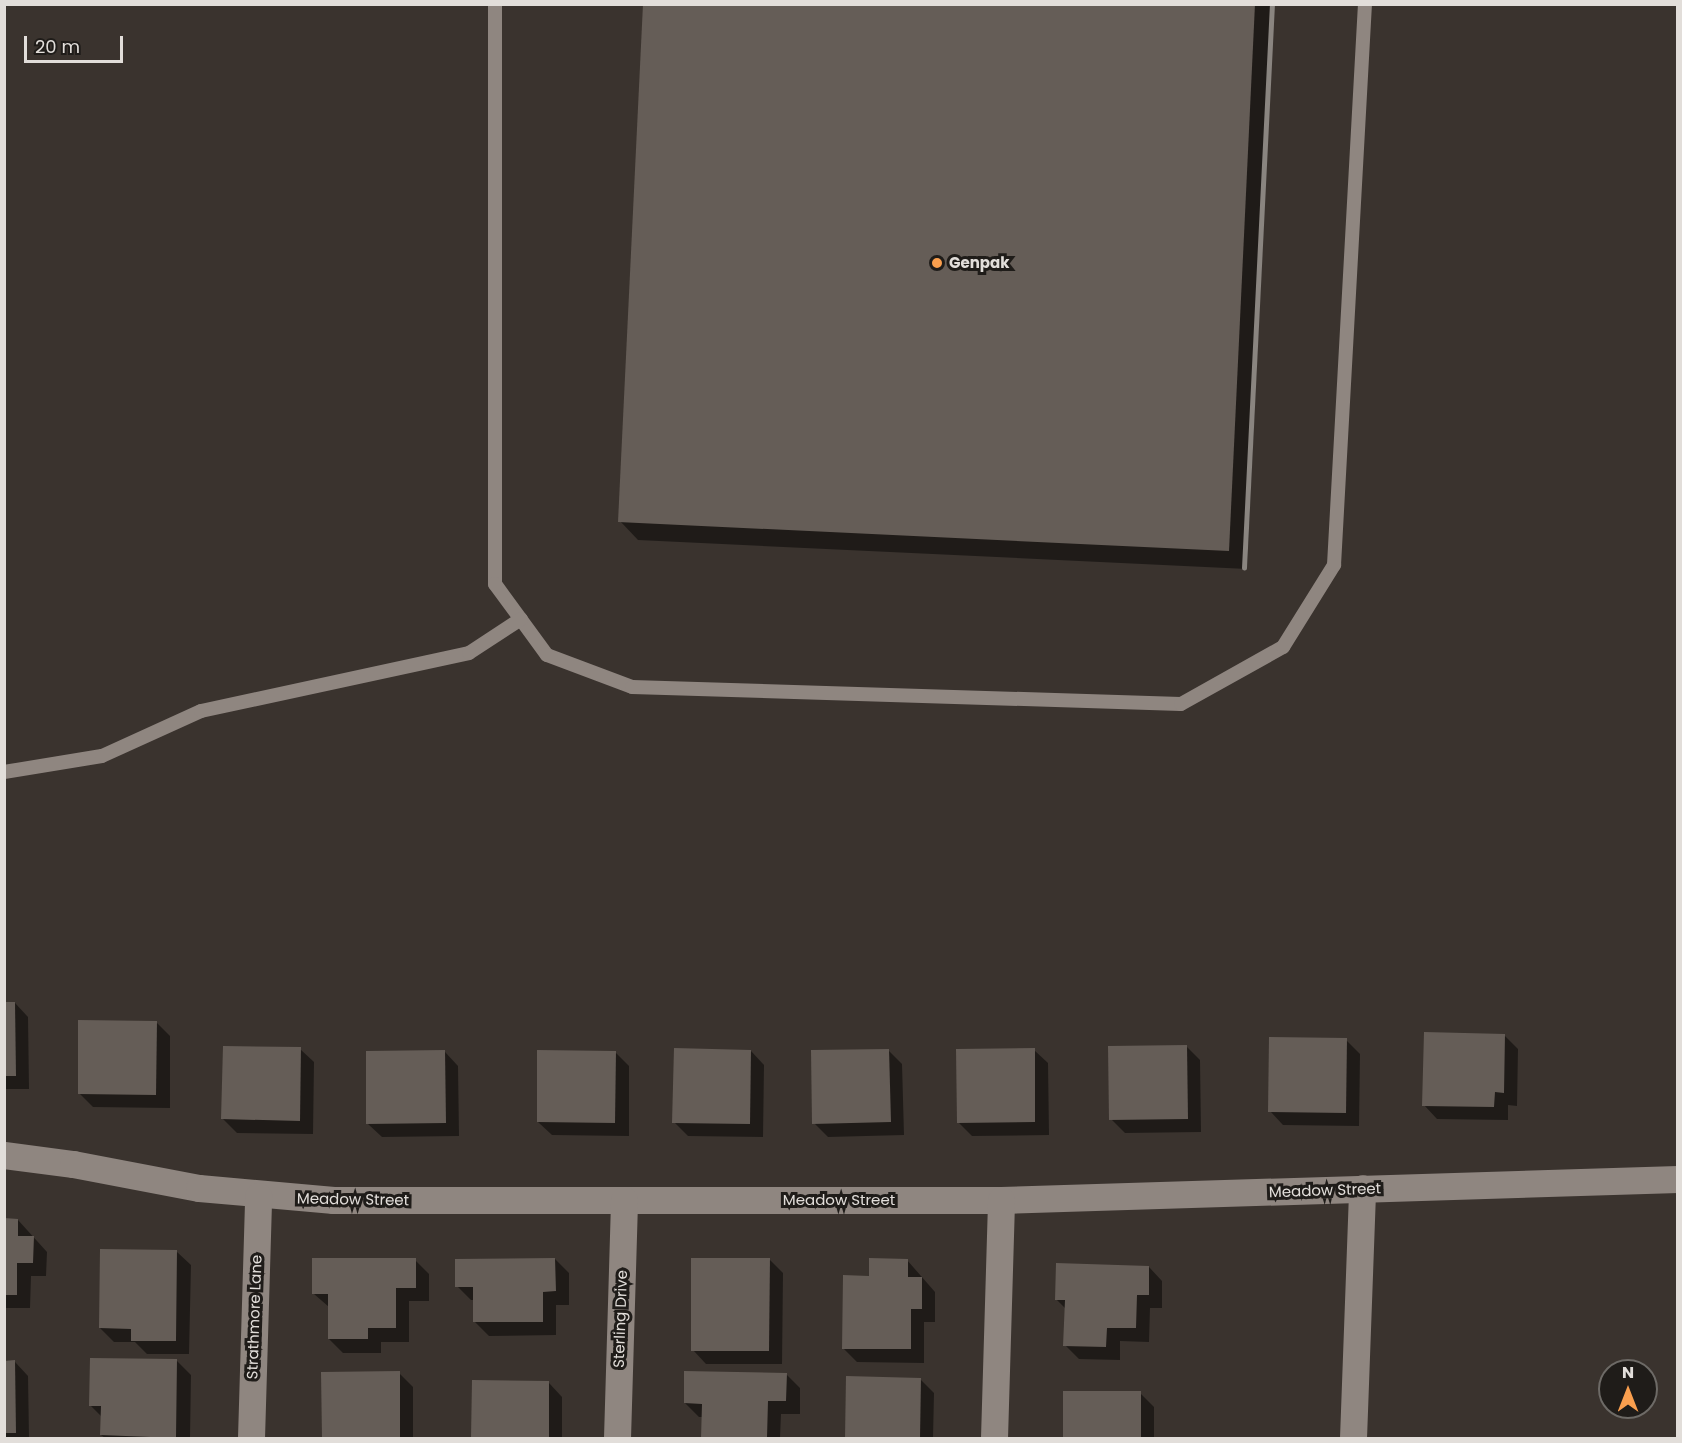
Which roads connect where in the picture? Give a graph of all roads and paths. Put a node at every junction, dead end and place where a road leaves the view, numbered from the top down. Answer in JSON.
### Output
{"nodes":[{"id":1,"x":495,"y":4,"type":"edge"},
{"id":2,"x":1365,"y":4,"type":"edge"},
{"id":3,"x":521,"y":619,"type":"junction"},
{"id":4,"x":4,"y":772,"type":"edge"},
{"id":5,"x":4,"y":1155,"type":"edge"},
{"id":6,"x":1677,"y":1179,"type":"edge"},
{"id":7,"x":1362,"y":1188,"type":"junction"},
{"id":8,"x":258,"y":1196,"type":"junction"},
{"id":9,"x":624,"y":1200,"type":"junction"},
{"id":10,"x":1001,"y":1200,"type":"junction"},
{"id":11,"x":251,"y":1438,"type":"edge"},
{"id":12,"x":617,"y":1438,"type":"edge"},
{"id":13,"x":994,"y":1438,"type":"edge"},
{"id":14,"x":1353,"y":1438,"type":"edge"}],
"edges":[{"from":1,"to":3,"type":"lane"},
{"from":2,"to":3,"type":"lane"},
{"from":3,"to":4,"type":"lane"},
{"from":5,"to":8,"type":"street","name":"Meadow Street"},
{"from":6,"to":7,"type":"street","name":"Meadow Street"},
{"from":7,"to":10,"type":"street","name":"Meadow Street"},
{"from":7,"to":14,"type":"street"},
{"from":8,"to":9,"type":"street","name":"Meadow Street"},
{"from":8,"to":11,"type":"street","name":"Strathmore Lane"},
{"from":9,"to":10,"type":"street","name":"Meadow Street"},
{"from":9,"to":12,"type":"street","name":"Sterling Drive"},
{"from":10,"to":13,"type":"street"}]}
